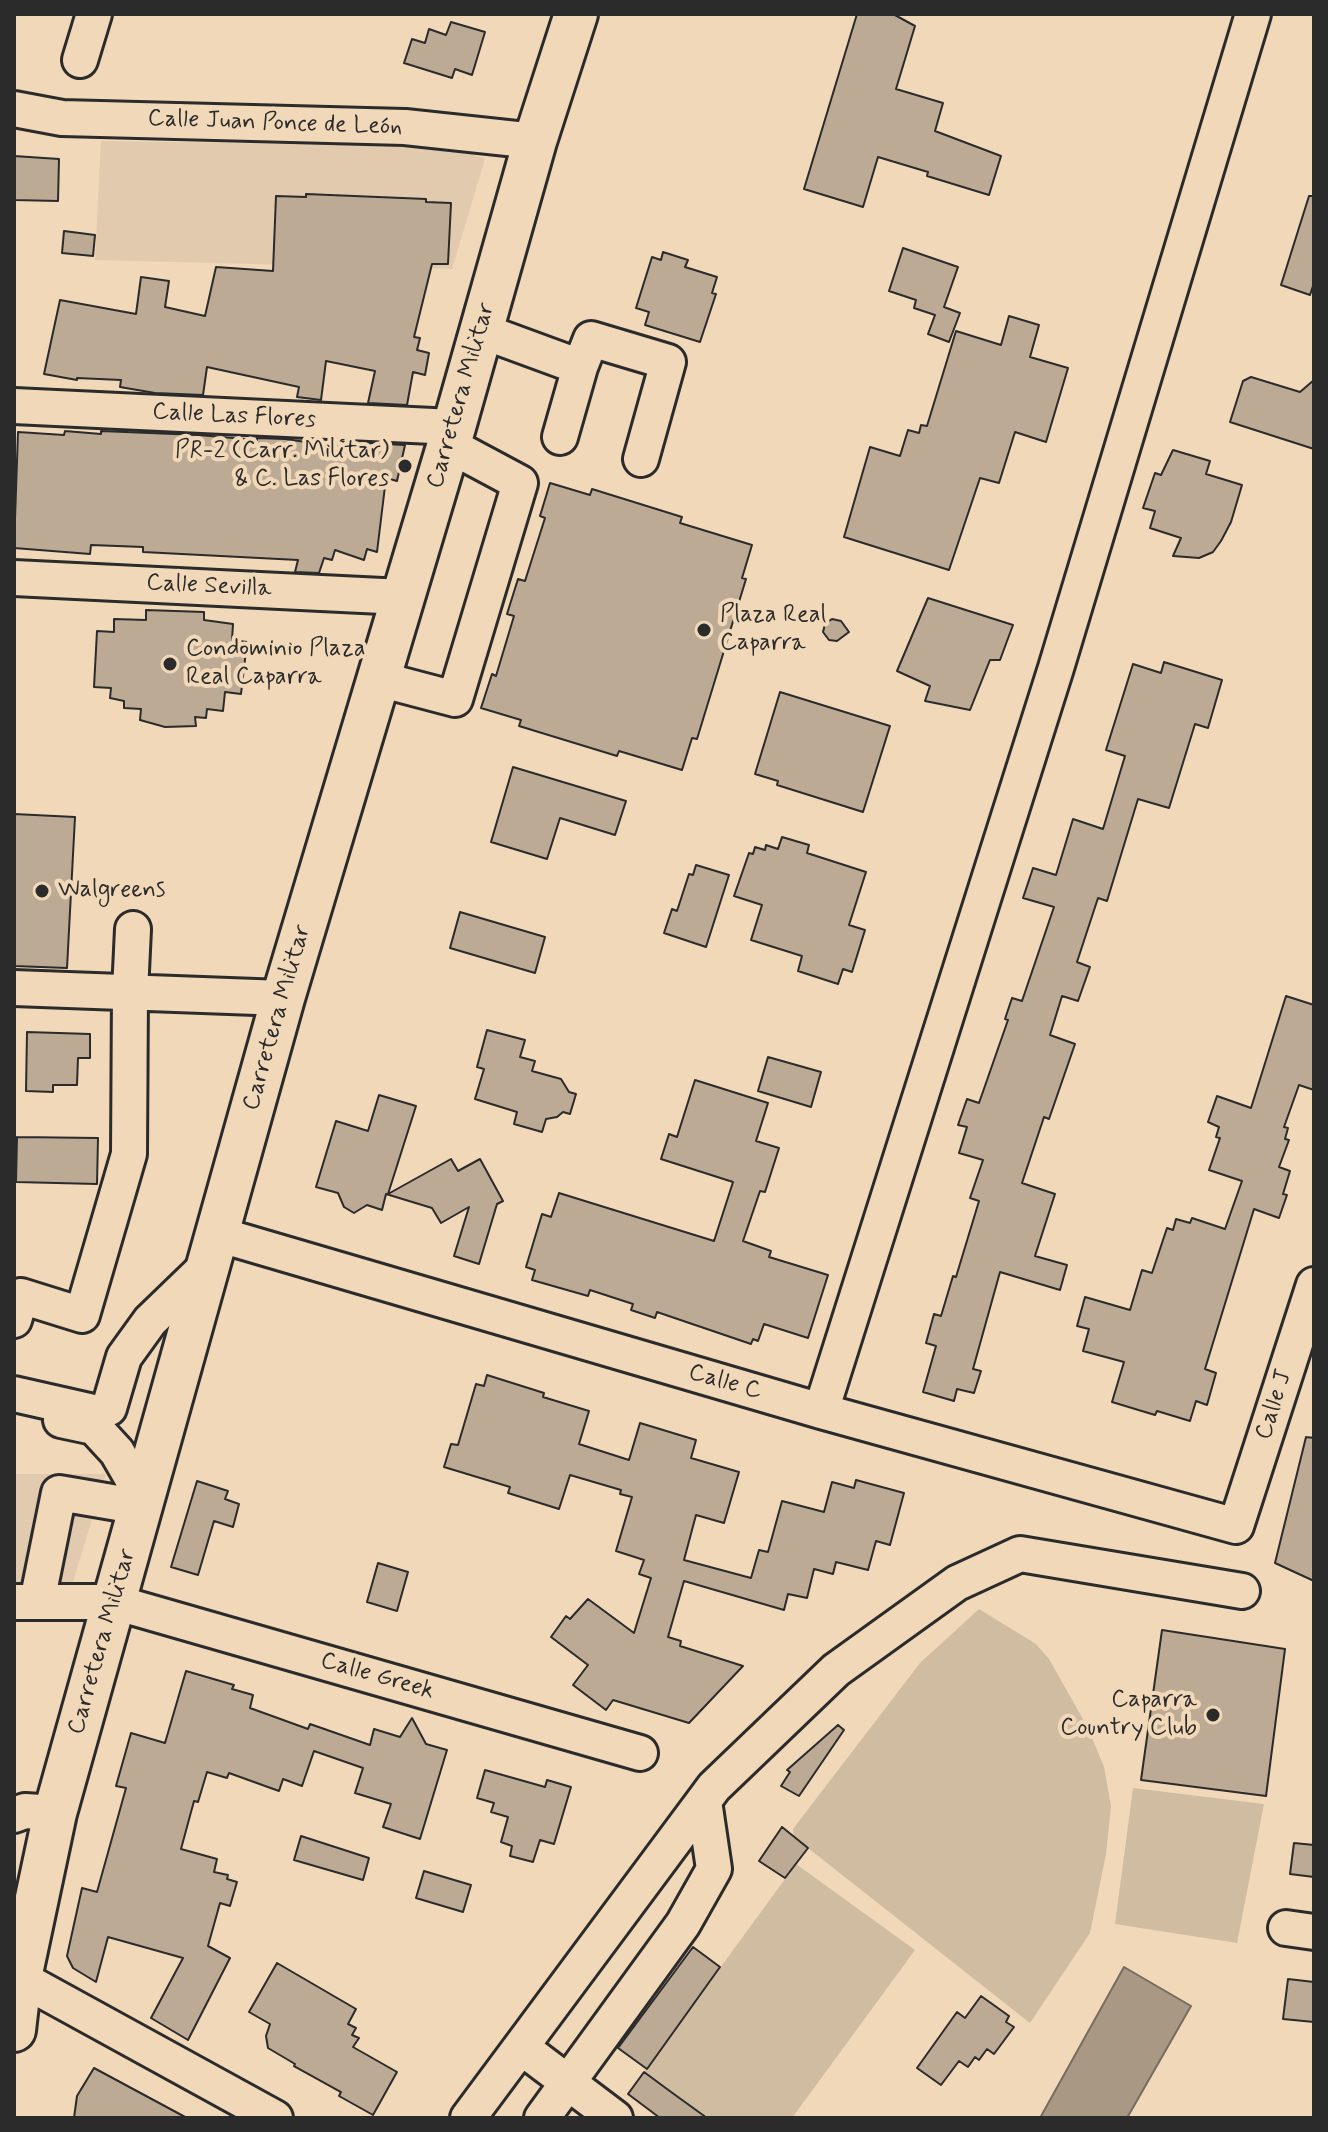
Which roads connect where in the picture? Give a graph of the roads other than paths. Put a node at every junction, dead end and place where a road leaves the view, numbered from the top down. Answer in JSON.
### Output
{"nodes":[{"id":1,"x":94,"y":14,"type":"edge"},
{"id":2,"x":576,"y":14,"type":"edge"},
{"id":3,"x":1253,"y":14,"type":"edge"},
{"id":4,"x":80,"y":60,"type":"dead end"},
{"id":5,"x":14,"y":109,"type":"edge"},
{"id":6,"x":535,"y":141,"type":"junction"},
{"id":7,"x":482,"y":331,"type":"junction"},
{"id":8,"x":580,"y":367,"type":"junction"},
{"id":9,"x":14,"y":406,"type":"edge"},
{"id":10,"x":452,"y":436,"type":"junction"},
{"id":11,"x":560,"y":437,"type":"dead end"},
{"id":12,"x":641,"y":459,"type":"dead end"},
{"id":13,"x":14,"y":578,"type":"edge"},
{"id":14,"x":403,"y":597,"type":"junction"},
{"id":15,"x":379,"y":679,"type":"junction"},
{"id":16,"x":133,"y":929,"type":"dead end"},
{"id":17,"x":14,"y":988,"type":"edge"},
{"id":18,"x":130,"y":992,"type":"junction"},
{"id":19,"x":283,"y":998,"type":"junction"},
{"id":20,"x":213,"y":1249,"type":"junction"},
{"id":21,"x":1314,"y":1285,"type":"edge"},
{"id":22,"x":16,"y":1303,"type":"edge"},
{"id":23,"x":14,"y":1394,"type":"edge"},
{"id":24,"x":14,"y":1408,"type":"edge"},
{"id":25,"x":821,"y":1411,"type":"junction"},
{"id":26,"x":143,"y":1503,"type":"junction"},
{"id":27,"x":1236,"y":1526,"type":"joint"},
{"id":28,"x":1242,"y":1591,"type":"dead end"},
{"id":29,"x":25,"y":1602,"type":"edge"},
{"id":30,"x":114,"y":1602,"type":"junction"},
{"id":31,"x":640,"y":1753,"type":"dead end"},
{"id":32,"x":704,"y":1801,"type":"junction"},
{"id":33,"x":55,"y":1813,"type":"junction"},
{"id":34,"x":14,"y":1815,"type":"edge"},
{"id":35,"x":20,"y":1978,"type":"junction"},
{"id":36,"x":14,"y":2030,"type":"edge"},
{"id":37,"x":521,"y":2047,"type":"junction"},
{"id":38,"x":568,"y":2082,"type":"junction"},
{"id":39,"x":275,"y":2118,"type":"edge"},
{"id":40,"x":468,"y":2118,"type":"edge"},
{"id":41,"x":542,"y":2118,"type":"edge"},
{"id":42,"x":615,"y":2118,"type":"edge"}],
"edges":[{"from":1,"to":4,"type":"street"},
{"from":2,"to":6,"type":"main road","name":"Carretera Militar"},
{"from":3,"to":25,"type":"street"},
{"from":5,"to":6,"type":"street","name":"Calle Juan Ponce de León"},
{"from":6,"to":7,"type":"main road","name":"Carretera Militar"},
{"from":7,"to":8,"type":"street"},
{"from":7,"to":10,"type":"main road","name":"Carretera Militar"},
{"from":8,"to":11,"type":"street"},
{"from":8,"to":12,"type":"street"},
{"from":9,"to":10,"type":"street","name":"Calle Las Flores"},
{"from":10,"to":14,"type":"main road","name":"Carretera Militar"},
{"from":10,"to":15,"type":"street"},
{"from":13,"to":14,"type":"street","name":"Calle Sevilla"},
{"from":14,"to":15,"type":"main road","name":"Carretera Militar"},
{"from":15,"to":19,"type":"main road","name":"Carretera Militar"},
{"from":16,"to":18,"type":"street"},
{"from":17,"to":18,"type":"street"},
{"from":18,"to":19,"type":"street"},
{"from":18,"to":22,"type":"street"},
{"from":19,"to":20,"type":"main road","name":"Carretera Militar"},
{"from":20,"to":23,"type":"street"},
{"from":20,"to":25,"type":"street","name":"Calle C"},
{"from":20,"to":26,"type":"main road","name":"Carretera Militar"},
{"from":21,"to":27,"type":"street","name":"Calle J"},
{"from":24,"to":26,"type":"street"},
{"from":25,"to":27,"type":"street","name":"Calle C"},
{"from":26,"to":29,"type":"street"},
{"from":26,"to":30,"type":"main road","name":"Carretera Militar"},
{"from":28,"to":32,"type":"street"},
{"from":29,"to":30,"type":"street","name":"Calle Greek"},
{"from":30,"to":31,"type":"street","name":"Calle Greek"},
{"from":30,"to":33,"type":"main road","name":"Carretera Militar"},
{"from":32,"to":37,"type":"street"},
{"from":32,"to":38,"type":"street"},
{"from":33,"to":34,"type":"street"},
{"from":33,"to":35,"type":"main road","name":"Carretera Militar"},
{"from":35,"to":36,"type":"main road","name":"Carretera Militar"},
{"from":35,"to":39,"type":"street"},
{"from":37,"to":38,"type":"street"},
{"from":37,"to":40,"type":"street"},
{"from":38,"to":41,"type":"street"},
{"from":38,"to":42,"type":"street"}]}
